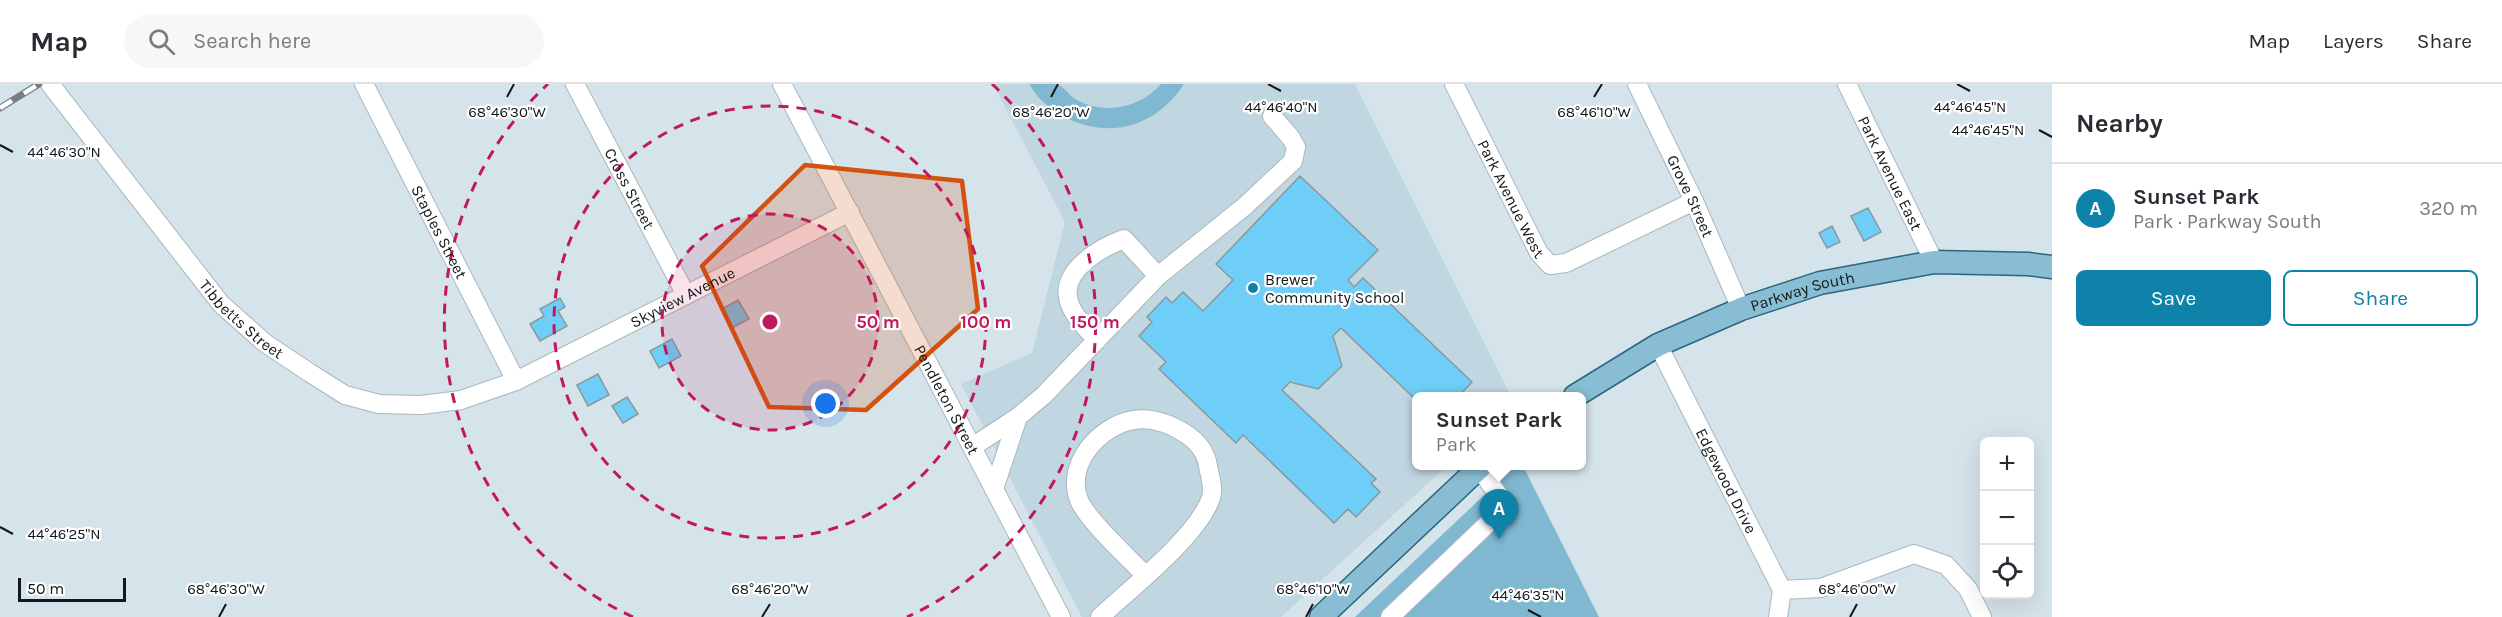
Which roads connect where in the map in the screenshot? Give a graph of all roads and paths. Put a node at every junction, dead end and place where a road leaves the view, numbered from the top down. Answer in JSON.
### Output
{"nodes":[{"id":1,"x":50,"y":84,"type":"edge"},
{"id":2,"x":364,"y":84,"type":"edge"},
{"id":3,"x":575,"y":84,"type":"edge"},
{"id":4,"x":782,"y":84,"type":"edge"},
{"id":5,"x":1454,"y":84,"type":"edge"},
{"id":6,"x":1637,"y":84,"type":"edge"},
{"id":7,"x":1847,"y":84,"type":"edge"},
{"id":8,"x":1272,"y":116,"type":"dead end"},
{"id":9,"x":1694,"y":201,"type":"junction"},
{"id":10,"x":850,"y":212,"type":"junction"},
{"id":11,"x":1934,"y":262,"type":"junction"},
{"id":12,"x":2052,"y":267,"type":"edge"},
{"id":13,"x":1158,"y":276,"type":"junction"},
{"id":14,"x":686,"y":295,"type":"junction"},
{"id":15,"x":1741,"y":309,"type":"junction"},
{"id":16,"x":1097,"y":340,"type":"junction"},
{"id":17,"x":1658,"y":345,"type":"junction"},
{"id":18,"x":516,"y":381,"type":"junction"},
{"id":19,"x":1582,"y":392,"type":"edge"},
{"id":20,"x":1018,"y":417,"type":"junction"},
{"id":21,"x":972,"y":447,"type":"junction"},
{"id":22,"x":1476,"y":470,"type":"edge"},
{"id":23,"x":1483,"y":470,"type":"edge"},
{"id":24,"x":994,"y":489,"type":"junction"},
{"id":25,"x":1145,"y":575,"type":"junction"},
{"id":26,"x":1782,"y":590,"type":"junction"},
{"id":27,"x":1061,"y":617,"type":"edge"},
{"id":28,"x":1100,"y":617,"type":"edge"},
{"id":29,"x":1322,"y":617,"type":"edge"},
{"id":30,"x":1390,"y":617,"type":"edge"},
{"id":31,"x":1778,"y":617,"type":"edge"},
{"id":32,"x":1982,"y":617,"type":"edge"}],
"edges":[{"from":1,"to":18,"type":"street","name":"Tibbetts Street"},
{"from":2,"to":18,"type":"street","name":"Staples Street"},
{"from":3,"to":14,"type":"street","name":"Cross Street"},
{"from":4,"to":10,"type":"street","name":"Pendleton Street"},
{"from":5,"to":9,"type":"street","name":"Park Avenue West"},
{"from":6,"to":9,"type":"street","name":"Grove Street"},
{"from":7,"to":11,"type":"street","name":"Park Avenue East"},
{"from":8,"to":13,"type":"street"},
{"from":9,"to":15,"type":"street","name":"Grove Street"},
{"from":10,"to":14,"type":"street","name":"Skyview Avenue"},
{"from":10,"to":21,"type":"street","name":"Pendleton Street"},
{"from":11,"to":12,"type":"main road","name":"Parkway South"},
{"from":11,"to":15,"type":"main road","name":"Parkway South"},
{"from":13,"to":16,"type":"street"},
{"from":13,"to":16,"type":"street"},
{"from":14,"to":18,"type":"street","name":"Skyview Avenue"},
{"from":15,"to":17,"type":"main road","name":"Parkway South"},
{"from":16,"to":20,"type":"street"},
{"from":17,"to":19,"type":"main road","name":"Parkway South"},
{"from":17,"to":26,"type":"street","name":"Edgewood Drive"},
{"from":20,"to":21,"type":"street"},
{"from":20,"to":24,"type":"street"},
{"from":21,"to":24,"type":"street","name":"Pendleton Street"},
{"from":22,"to":29,"type":"main road"},
{"from":23,"to":30,"type":"street"},
{"from":24,"to":27,"type":"street","name":"Pendleton Street"},
{"from":25,"to":25,"type":"street"},
{"from":25,"to":28,"type":"street"},
{"from":26,"to":31,"type":"street"},
{"from":26,"to":32,"type":"street"}]}
